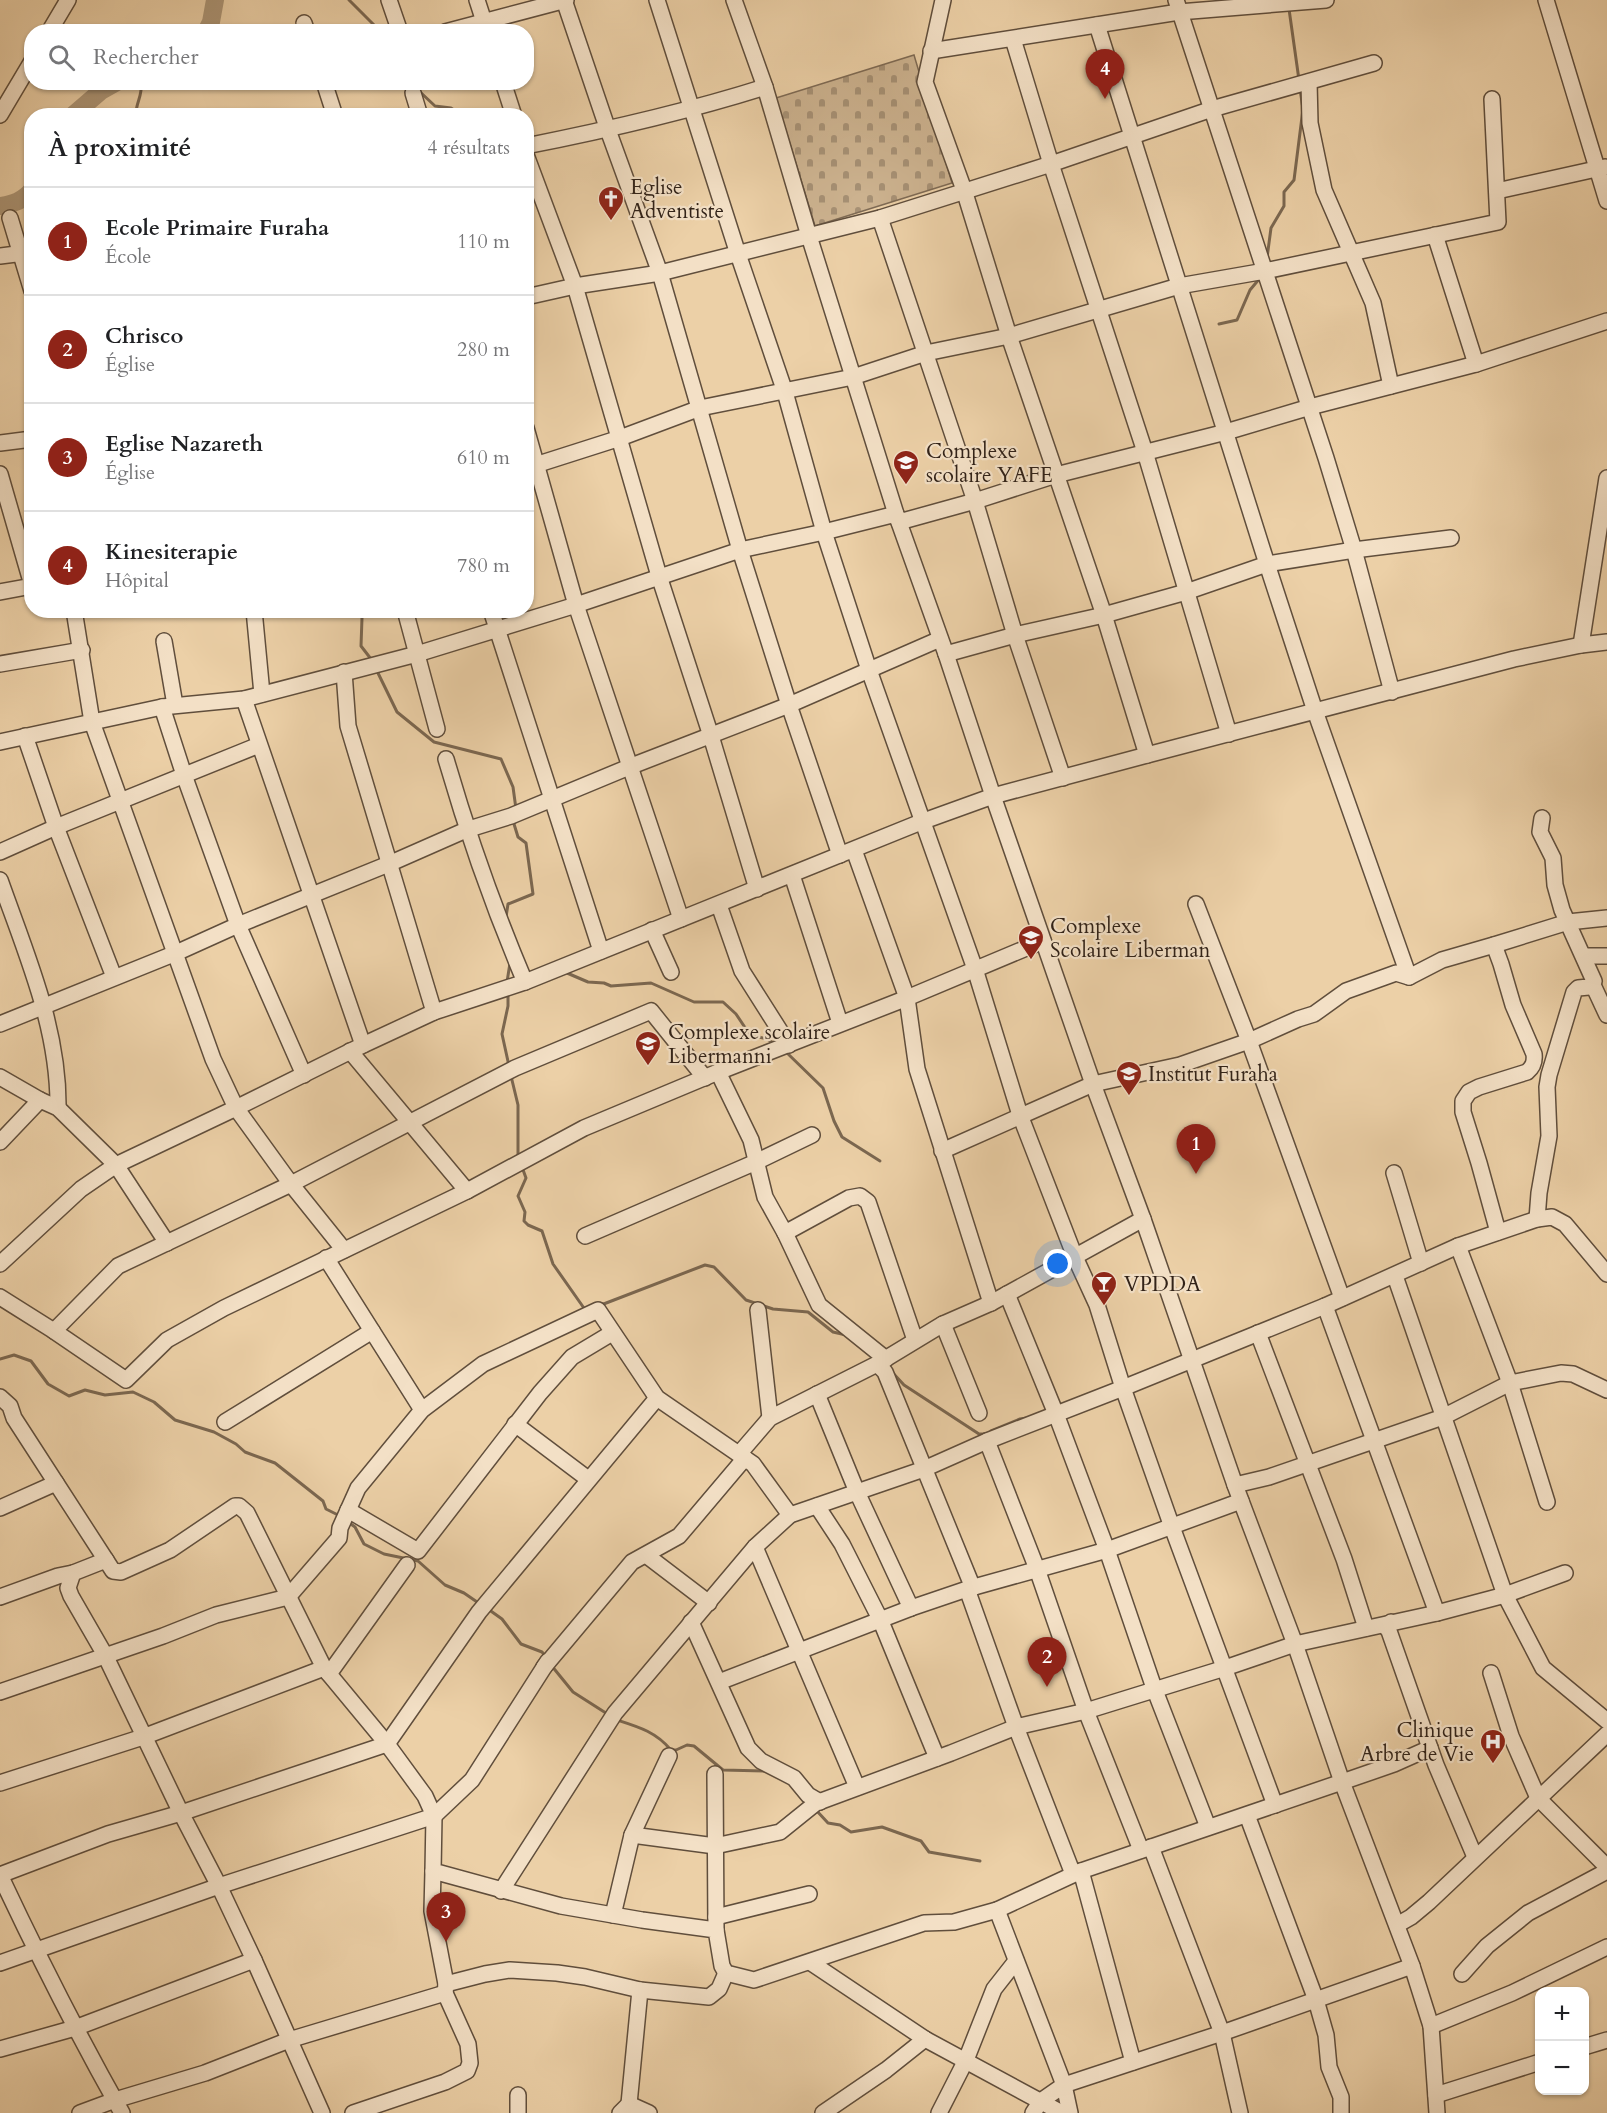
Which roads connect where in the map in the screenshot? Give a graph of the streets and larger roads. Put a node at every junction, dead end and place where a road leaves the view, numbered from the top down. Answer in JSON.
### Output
{"nodes":[{"id":1,"x":68,"y":0,"type":"edge"},
{"id":2,"x":389,"y":0,"type":"edge"},
{"id":3,"x":477,"y":0,"type":"edge"},
{"id":4,"x":565,"y":0,"type":"edge"},
{"id":5,"x":657,"y":0,"type":"edge"},
{"id":6,"x":734,"y":0,"type":"edge"},
{"id":7,"x":943,"y":0,"type":"edge"},
{"id":8,"x":1326,"y":0,"type":"edge"},
{"id":9,"x":1546,"y":0,"type":"edge"},
{"id":10,"x":1178,"y":6,"type":"edge"},
{"id":11,"x":54,"y":24,"type":"edge"},
{"id":12,"x":397,"y":24,"type":"edge"},
{"id":13,"x":485,"y":24,"type":"edge"},
{"id":14,"x":495,"y":24,"type":"edge"},
{"id":15,"x":1097,"y":25,"type":"junction"},
{"id":16,"x":1014,"y":39,"type":"junction"},
{"id":17,"x":931,"y":51,"type":"junction"},
{"id":18,"x":1374,"y":63,"type":"dead end"},
{"id":19,"x":24,"y":74,"type":"edge"},
{"id":20,"x":1303,"y":84,"type":"junction"},
{"id":21,"x":765,"y":87,"type":"junction"},
{"id":22,"x":327,"y":90,"type":"edge"},
{"id":23,"x":506,"y":90,"type":"edge"},
{"id":24,"x":413,"y":93,"type":"dead end"},
{"id":25,"x":1492,"y":99,"type":"dead end"},
{"id":26,"x":332,"y":108,"type":"edge"},
{"id":27,"x":418,"y":108,"type":"edge"},
{"id":28,"x":511,"y":108,"type":"edge"},
{"id":29,"x":1212,"y":109,"type":"junction"},
{"id":30,"x":692,"y":110,"type":"junction"},
{"id":31,"x":0,"y":115,"type":"edge"},
{"id":32,"x":608,"y":130,"type":"junction"},
{"id":33,"x":1133,"y":135,"type":"junction"},
{"id":34,"x":534,"y":144,"type":"edge"},
{"id":35,"x":1051,"y":164,"type":"junction"},
{"id":36,"x":1602,"y":168,"type":"edge"},
{"id":37,"x":534,"y":176,"type":"edge"},
{"id":38,"x":964,"y":190,"type":"junction"},
{"id":39,"x":1497,"y":191,"type":"junction"},
{"id":40,"x":1607,"y":201,"type":"edge"},
{"id":41,"x":10,"y":218,"type":"dead end"},
{"id":42,"x":880,"y":218,"type":"junction"},
{"id":43,"x":1435,"y":235,"type":"junction"},
{"id":44,"x":808,"y":236,"type":"junction"},
{"id":45,"x":24,"y":248,"type":"edge"},
{"id":46,"x":24,"y":252,"type":"edge"},
{"id":47,"x":1351,"y":252,"type":"junction"},
{"id":48,"x":738,"y":254,"type":"junction"},
{"id":49,"x":0,"y":256,"type":"edge"},
{"id":50,"x":1265,"y":271,"type":"junction"},
{"id":51,"x":660,"y":273,"type":"junction"},
{"id":52,"x":575,"y":286,"type":"junction"},
{"id":53,"x":1179,"y":286,"type":"junction"},
{"id":54,"x":534,"y":295,"type":"edge"},
{"id":55,"x":1098,"y":309,"type":"junction"},
{"id":56,"x":1607,"y":321,"type":"edge"},
{"id":57,"x":1009,"y":336,"type":"junction"},
{"id":58,"x":926,"y":353,"type":"junction"},
{"id":59,"x":1476,"y":364,"type":"junction"},
{"id":60,"x":852,"y":377,"type":"junction"},
{"id":61,"x":1391,"y":386,"type":"junction"},
{"id":62,"x":785,"y":392,"type":"junction"},
{"id":63,"x":1310,"y":407,"type":"junction"},
{"id":64,"x":700,"y":408,"type":"junction"},
{"id":65,"x":1226,"y":432,"type":"junction"},
{"id":66,"x":620,"y":438,"type":"junction"},
{"id":67,"x":24,"y":440,"type":"edge"},
{"id":68,"x":0,"y":442,"type":"edge"},
{"id":69,"x":1145,"y":452,"type":"junction"},
{"id":70,"x":534,"y":465,"type":"edge"},
{"id":71,"x":534,"y":472,"type":"edge"},
{"id":72,"x":0,"y":474,"type":"edge"},
{"id":73,"x":1056,"y":475,"type":"junction"},
{"id":74,"x":1607,"y":478,"type":"edge"},
{"id":75,"x":975,"y":501,"type":"junction"},
{"id":76,"x":898,"y":518,"type":"junction"},
{"id":77,"x":824,"y":532,"type":"junction"},
{"id":78,"x":1451,"y":538,"type":"dead end"},
{"id":79,"x":740,"y":550,"type":"junction"},
{"id":80,"x":1354,"y":550,"type":"junction"},
{"id":81,"x":24,"y":558,"type":"edge"},
{"id":82,"x":1267,"y":564,"type":"junction"},
{"id":83,"x":659,"y":576,"type":"junction"},
{"id":84,"x":24,"y":588,"type":"edge"},
{"id":85,"x":0,"y":592,"type":"edge"},
{"id":86,"x":1186,"y":592,"type":"junction"},
{"id":87,"x":576,"y":605,"type":"junction"},
{"id":88,"x":1104,"y":615,"type":"junction"},
{"id":89,"x":76,"y":618,"type":"edge"},
{"id":90,"x":255,"y":618,"type":"edge"},
{"id":91,"x":407,"y":618,"type":"edge"},
{"id":92,"x":493,"y":618,"type":"edge"},
{"id":93,"x":533,"y":618,"type":"edge"},
{"id":94,"x":534,"y":618,"type":"edge"},
{"id":95,"x":496,"y":629,"type":"junction"},
{"id":96,"x":1015,"y":635,"type":"junction"},
{"id":97,"x":940,"y":639,"type":"junction"},
{"id":98,"x":164,"y":641,"type":"dead end"},
{"id":99,"x":1607,"y":642,"type":"edge"},
{"id":100,"x":1581,"y":645,"type":"junction"},
{"id":101,"x":82,"y":650,"type":"junction"},
{"id":102,"x":417,"y":654,"type":"junction"},
{"id":103,"x":946,"y":654,"type":"junction"},
{"id":104,"x":0,"y":664,"type":"edge"},
{"id":105,"x":869,"y":670,"type":"junction"},
{"id":106,"x":344,"y":672,"type":"junction"},
{"id":107,"x":1392,"y":692,"type":"junction"},
{"id":108,"x":262,"y":694,"type":"junction"},
{"id":109,"x":244,"y":699,"type":"junction"},
{"id":110,"x":789,"y":705,"type":"junction"},
{"id":111,"x":169,"y":706,"type":"junction"},
{"id":112,"x":1315,"y":711,"type":"junction"},
{"id":113,"x":92,"y":722,"type":"junction"},
{"id":114,"x":437,"y":729,"type":"dead end"},
{"id":115,"x":1230,"y":734,"type":"junction"},
{"id":116,"x":26,"y":736,"type":"junction"},
{"id":117,"x":711,"y":736,"type":"junction"},
{"id":118,"x":0,"y":741,"type":"edge"},
{"id":119,"x":259,"y":746,"type":"junction"},
{"id":120,"x":1147,"y":755,"type":"junction"},
{"id":121,"x":446,"y":759,"type":"dead end"},
{"id":122,"x":629,"y":767,"type":"junction"},
{"id":123,"x":184,"y":775,"type":"junction"},
{"id":124,"x":1063,"y":778,"type":"junction"},
{"id":125,"x":993,"y":796,"type":"junction"},
{"id":126,"x":551,"y":800,"type":"junction"},
{"id":127,"x":120,"y":801,"type":"junction"},
{"id":128,"x":1542,"y":818,"type":"dead end"},
{"id":129,"x":921,"y":822,"type":"junction"},
{"id":130,"x":56,"y":827,"type":"junction"},
{"id":131,"x":466,"y":830,"type":"junction"},
{"id":132,"x":0,"y":852,"type":"edge"},
{"id":133,"x":847,"y":853,"type":"junction"},
{"id":134,"x":391,"y":863,"type":"junction"},
{"id":135,"x":792,"y":875,"type":"junction"},
{"id":136,"x":0,"y":880,"type":"edge"},
{"id":137,"x":757,"y":889,"type":"junction"},
{"id":138,"x":310,"y":896,"type":"junction"},
{"id":139,"x":719,"y":904,"type":"junction"},
{"id":140,"x":1196,"y":904,"type":"dead end"},
{"id":141,"x":1607,"y":918,"type":"edge"},
{"id":142,"x":681,"y":919,"type":"junction"},
{"id":143,"x":1568,"y":922,"type":"junction"},
{"id":144,"x":238,"y":925,"type":"junction"},
{"id":145,"x":652,"y":930,"type":"junction"},
{"id":146,"x":1042,"y":940,"type":"junction"},
{"id":147,"x":1494,"y":945,"type":"junction"},
{"id":148,"x":601,"y":951,"type":"junction"},
{"id":149,"x":176,"y":953,"type":"junction"},
{"id":150,"x":1584,"y":956,"type":"junction"},
{"id":151,"x":1607,"y":956,"type":"edge"},
{"id":152,"x":975,"y":969,"type":"junction"},
{"id":153,"x":671,"y":972,"type":"dead end"},
{"id":154,"x":114,"y":977,"type":"junction"},
{"id":155,"x":1409,"y":977,"type":"junction"},
{"id":156,"x":525,"y":981,"type":"junction"},
{"id":157,"x":1593,"y":985,"type":"junction"},
{"id":158,"x":907,"y":998,"type":"junction"},
{"id":159,"x":45,"y":1006,"type":"junction"},
{"id":160,"x":434,"y":1012,"type":"junction"},
{"id":161,"x":1607,"y":1015,"type":"edge"},
{"id":162,"x":840,"y":1023,"type":"junction"},
{"id":163,"x":0,"y":1024,"type":"edge"},
{"id":164,"x":1249,"y":1041,"type":"junction"},
{"id":165,"x":789,"y":1045,"type":"junction"},
{"id":166,"x":356,"y":1048,"type":"junction"},
{"id":167,"x":304,"y":1075,"type":"junction"},
{"id":168,"x":711,"y":1075,"type":"junction"},
{"id":169,"x":0,"y":1077,"type":"edge"},
{"id":170,"x":1093,"y":1084,"type":"junction"},
{"id":171,"x":40,"y":1100,"type":"junction"},
{"id":172,"x":58,"y":1108,"type":"junction"},
{"id":173,"x":236,"y":1108,"type":"junction"},
{"id":174,"x":1020,"y":1115,"type":"junction"},
{"id":175,"x":409,"y":1122,"type":"junction"},
{"id":176,"x":812,"y":1135,"type":"dead end"},
{"id":177,"x":0,"y":1142,"type":"edge"},
{"id":178,"x":942,"y":1151,"type":"junction"},
{"id":179,"x":756,"y":1162,"type":"junction"},
{"id":180,"x":116,"y":1165,"type":"junction"},
{"id":181,"x":1394,"y":1173,"type":"dead end"},
{"id":182,"x":291,"y":1184,"type":"junction"},
{"id":183,"x":467,"y":1191,"type":"junction"},
{"id":184,"x":1143,"y":1219,"type":"junction"},
{"id":185,"x":1538,"y":1219,"type":"junction"},
{"id":186,"x":1498,"y":1232,"type":"junction"},
{"id":187,"x":785,"y":1233,"type":"junction"},
{"id":188,"x":585,"y":1236,"type":"dead end"},
{"id":189,"x":167,"y":1243,"type":"junction"},
{"id":190,"x":1458,"y":1246,"type":"junction"},
{"id":191,"x":344,"y":1250,"type":"junction"},
{"id":192,"x":1076,"y":1257,"type":"junction"},
{"id":193,"x":326,"y":1258,"type":"junction"},
{"id":194,"x":1421,"y":1263,"type":"junction"},
{"id":195,"x":0,"y":1264,"type":"edge"},
{"id":196,"x":1607,"y":1274,"type":"edge"},
{"id":197,"x":1395,"y":1276,"type":"junction"},
{"id":198,"x":1006,"y":1294,"type":"junction"},
{"id":199,"x":0,"y":1297,"type":"edge"},
{"id":200,"x":1342,"y":1298,"type":"junction"},
{"id":201,"x":991,"y":1303,"type":"junction"},
{"id":202,"x":1325,"y":1306,"type":"junction"},
{"id":203,"x":758,"y":1310,"type":"dead end"},
{"id":204,"x":943,"y":1324,"type":"junction"},
{"id":205,"x":54,"y":1331,"type":"junction"},
{"id":206,"x":372,"y":1331,"type":"junction"},
{"id":207,"x":612,"y":1333,"type":"junction"},
{"id":208,"x":1258,"y":1333,"type":"junction"},
{"id":209,"x":915,"y":1340,"type":"junction"},
{"id":210,"x":882,"y":1361,"type":"junction"},
{"id":211,"x":1191,"y":1361,"type":"junction"},
{"id":212,"x":1510,"y":1383,"type":"junction"},
{"id":213,"x":1123,"y":1388,"type":"junction"},
{"id":214,"x":1607,"y":1390,"type":"edge"},
{"id":215,"x":817,"y":1394,"type":"junction"},
{"id":216,"x":0,"y":1397,"type":"edge"},
{"id":217,"x":657,"y":1398,"type":"junction"},
{"id":218,"x":422,"y":1410,"type":"junction"},
{"id":219,"x":979,"y":1413,"type":"dead end"},
{"id":220,"x":1056,"y":1414,"type":"junction"},
{"id":221,"x":1443,"y":1417,"type":"junction"},
{"id":222,"x":770,"y":1418,"type":"junction"},
{"id":223,"x":7,"y":1420,"type":"edge"},
{"id":224,"x":225,"y":1422,"type":"dead end"},
{"id":225,"x":515,"y":1424,"type":"junction"},
{"id":226,"x":987,"y":1441,"type":"junction"},
{"id":227,"x":1375,"y":1442,"type":"junction"},
{"id":228,"x":742,"y":1456,"type":"junction"},
{"id":229,"x":1308,"y":1463,"type":"junction"},
{"id":230,"x":924,"y":1469,"type":"junction"},
{"id":231,"x":588,"y":1479,"type":"junction"},
{"id":232,"x":56,"y":1483,"type":"junction"},
{"id":233,"x":1235,"y":1485,"type":"junction"},
{"id":234,"x":856,"y":1492,"type":"junction"},
{"id":235,"x":1241,"y":1502,"type":"junction"},
{"id":236,"x":1547,"y":1502,"type":"dead end"},
{"id":237,"x":817,"y":1506,"type":"junction"},
{"id":238,"x":0,"y":1508,"type":"edge"},
{"id":239,"x":790,"y":1515,"type":"junction"},
{"id":240,"x":344,"y":1518,"type":"junction"},
{"id":241,"x":1172,"y":1527,"type":"junction"},
{"id":242,"x":755,"y":1547,"type":"junction"},
{"id":243,"x":1107,"y":1550,"type":"junction"},
{"id":244,"x":646,"y":1555,"type":"junction"},
{"id":245,"x":106,"y":1560,"type":"junction"},
{"id":246,"x":407,"y":1564,"type":"dead end"},
{"id":247,"x":1037,"y":1569,"type":"junction"},
{"id":248,"x":74,"y":1573,"type":"junction"},
{"id":249,"x":1565,"y":1573,"type":"dead end"},
{"id":250,"x":970,"y":1589,"type":"junction"},
{"id":251,"x":1505,"y":1594,"type":"junction"},
{"id":252,"x":0,"y":1597,"type":"edge"},
{"id":253,"x":288,"y":1597,"type":"junction"},
{"id":254,"x":709,"y":1603,"type":"junction"},
{"id":255,"x":911,"y":1608,"type":"junction"},
{"id":256,"x":1437,"y":1613,"type":"junction"},
{"id":257,"x":879,"y":1619,"type":"junction"},
{"id":258,"x":691,"y":1622,"type":"junction"},
{"id":259,"x":1391,"y":1622,"type":"junction"},
{"id":260,"x":1366,"y":1628,"type":"junction"},
{"id":261,"x":1295,"y":1644,"type":"junction"},
{"id":262,"x":800,"y":1649,"type":"junction"},
{"id":263,"x":105,"y":1655,"type":"junction"},
{"id":264,"x":1225,"y":1668,"type":"junction"},
{"id":265,"x":327,"y":1671,"type":"junction"},
{"id":266,"x":1491,"y":1673,"type":"dead end"},
{"id":267,"x":719,"y":1682,"type":"junction"},
{"id":268,"x":1154,"y":1689,"type":"junction"},
{"id":269,"x":0,"y":1692,"type":"edge"},
{"id":270,"x":1086,"y":1711,"type":"junction"},
{"id":271,"x":1607,"y":1721,"type":"edge"},
{"id":272,"x":1016,"y":1727,"type":"junction"},
{"id":273,"x":1607,"y":1734,"type":"edge"},
{"id":274,"x":143,"y":1737,"type":"junction"},
{"id":275,"x":387,"y":1744,"type":"junction"},
{"id":276,"x":1430,"y":1748,"type":"junction"},
{"id":277,"x":669,"y":1756,"type":"dead end"},
{"id":278,"x":937,"y":1758,"type":"junction"},
{"id":279,"x":715,"y":1774,"type":"dead end"},
{"id":280,"x":1342,"y":1782,"type":"junction"},
{"id":281,"x":0,"y":1783,"type":"edge"},
{"id":282,"x":857,"y":1787,"type":"junction"},
{"id":283,"x":1538,"y":1798,"type":"junction"},
{"id":284,"x":815,"y":1804,"type":"junction"},
{"id":285,"x":1275,"y":1805,"type":"junction"},
{"id":286,"x":181,"y":1813,"type":"junction"},
{"id":287,"x":1247,"y":1815,"type":"junction"},
{"id":288,"x":434,"y":1816,"type":"junction"},
{"id":289,"x":1208,"y":1827,"type":"junction"},
{"id":290,"x":632,"y":1835,"type":"junction"},
{"id":291,"x":715,"y":1846,"type":"junction"},
{"id":292,"x":1146,"y":1848,"type":"junction"},
{"id":293,"x":1475,"y":1857,"type":"junction"},
{"id":294,"x":1607,"y":1869,"type":"edge"},
{"id":295,"x":432,"y":1871,"type":"junction"},
{"id":296,"x":1077,"y":1872,"type":"junction"},
{"id":297,"x":0,"y":1875,"type":"edge"},
{"id":298,"x":219,"y":1886,"type":"junction"},
{"id":299,"x":501,"y":1891,"type":"junction"},
{"id":300,"x":809,"y":1894,"type":"dead end"},
{"id":301,"x":997,"y":1910,"type":"junction"},
{"id":302,"x":613,"y":1915,"type":"junction"},
{"id":303,"x":716,"y":1923,"type":"junction"},
{"id":304,"x":1397,"y":1925,"type":"junction"},
{"id":305,"x":1607,"y":1947,"type":"edge"},
{"id":306,"x":35,"y":1952,"type":"junction"},
{"id":307,"x":254,"y":1959,"type":"junction"},
{"id":308,"x":1016,"y":1960,"type":"junction"},
{"id":309,"x":810,"y":1962,"type":"junction"},
{"id":310,"x":0,"y":1963,"type":"edge"},
{"id":311,"x":1412,"y":1966,"type":"junction"},
{"id":312,"x":726,"y":1973,"type":"junction"},
{"id":313,"x":1462,"y":1974,"type":"dead end"},
{"id":314,"x":446,"y":1989,"type":"junction"},
{"id":315,"x":640,"y":1990,"type":"junction"},
{"id":316,"x":1316,"y":2000,"type":"junction"},
{"id":317,"x":1431,"y":2026,"type":"junction"},
{"id":318,"x":75,"y":2028,"type":"junction"},
{"id":319,"x":1222,"y":2033,"type":"junction"},
{"id":320,"x":925,"y":2038,"type":"junction"},
{"id":321,"x":289,"y":2040,"type":"junction"},
{"id":322,"x":1607,"y":2040,"type":"edge"},
{"id":323,"x":1589,"y":2045,"type":"edge"},
{"id":324,"x":0,"y":2049,"type":"edge"},
{"id":325,"x":966,"y":2060,"type":"junction"},
{"id":326,"x":1133,"y":2062,"type":"junction"},
{"id":327,"x":1535,"y":2063,"type":"edge"},
{"id":328,"x":1064,"y":2085,"type":"junction"},
{"id":329,"x":518,"y":2095,"type":"dead end"},
{"id":330,"x":1436,"y":2095,"type":"junction"},
{"id":331,"x":118,"y":2106,"type":"edge"},
{"id":332,"x":1037,"y":2107,"type":"edge"},
{"id":333,"x":625,"y":2109,"type":"edge"},
{"id":334,"x":80,"y":2113,"type":"edge"},
{"id":335,"x":322,"y":2113,"type":"edge"},
{"id":336,"x":353,"y":2113,"type":"edge"},
{"id":337,"x":518,"y":2113,"type":"edge"},
{"id":338,"x":649,"y":2113,"type":"edge"},
{"id":339,"x":823,"y":2113,"type":"edge"},
{"id":340,"x":939,"y":2113,"type":"edge"},
{"id":341,"x":1062,"y":2113,"type":"edge"},
{"id":342,"x":1070,"y":2113,"type":"edge"},
{"id":343,"x":1240,"y":2113,"type":"edge"},
{"id":344,"x":1341,"y":2113,"type":"edge"},
{"id":345,"x":1437,"y":2113,"type":"edge"}],
"edges":[{"from":1,"to":11,"type":"street"},
{"from":2,"to":12,"type":"street"},
{"from":3,"to":13,"type":"street"},
{"from":4,"to":14,"type":"street"},
{"from":4,"to":32,"type":"street"},
{"from":5,"to":30,"type":"street"},
{"from":6,"to":21,"type":"street"},
{"from":7,"to":17,"type":"street"},
{"from":8,"to":10,"type":"street"},
{"from":9,"to":36,"type":"street"},
{"from":10,"to":15,"type":"street"},
{"from":10,"to":29,"type":"street"},
{"from":15,"to":16,"type":"street"},
{"from":15,"to":33,"type":"street"},
{"from":16,"to":17,"type":"street"},
{"from":16,"to":35,"type":"street"},
{"from":17,"to":38,"type":"street"},
{"from":18,"to":20,"type":"street"},
{"from":19,"to":31,"type":"street"},
{"from":20,"to":29,"type":"street"},
{"from":20,"to":47,"type":"street"},
{"from":21,"to":30,"type":"street"},
{"from":21,"to":44,"type":"street"},
{"from":22,"to":26,"type":"street"},
{"from":23,"to":28,"type":"street"},
{"from":24,"to":27,"type":"street"},
{"from":25,"to":39,"type":"street"},
{"from":29,"to":33,"type":"street"},
{"from":29,"to":50,"type":"street"},
{"from":30,"to":32,"type":"street"},
{"from":30,"to":48,"type":"street"},
{"from":32,"to":34,"type":"street"},
{"from":32,"to":51,"type":"street"},
{"from":33,"to":35,"type":"street"},
{"from":33,"to":53,"type":"street"},
{"from":35,"to":38,"type":"street"},
{"from":35,"to":55,"type":"street"},
{"from":36,"to":39,"type":"street"},
{"from":36,"to":40,"type":"street"},
{"from":37,"to":52,"type":"street"},
{"from":38,"to":42,"type":"street"},
{"from":38,"to":57,"type":"street"},
{"from":39,"to":43,"type":"street"},
{"from":41,"to":45,"type":"street"},
{"from":42,"to":44,"type":"street"},
{"from":42,"to":58,"type":"street"},
{"from":43,"to":47,"type":"street"},
{"from":43,"to":59,"type":"street"},
{"from":44,"to":48,"type":"street"},
{"from":44,"to":60,"type":"street"},
{"from":46,"to":49,"type":"street"},
{"from":47,"to":50,"type":"street"},
{"from":47,"to":61,"type":"street"},
{"from":48,"to":51,"type":"street"},
{"from":48,"to":62,"type":"street"},
{"from":50,"to":53,"type":"street"},
{"from":50,"to":63,"type":"street"},
{"from":51,"to":52,"type":"street"},
{"from":51,"to":64,"type":"street"},
{"from":52,"to":54,"type":"street"},
{"from":52,"to":66,"type":"street"},
{"from":53,"to":55,"type":"street"},
{"from":53,"to":65,"type":"street"},
{"from":55,"to":57,"type":"street"},
{"from":55,"to":69,"type":"street"},
{"from":56,"to":59,"type":"street"},
{"from":57,"to":58,"type":"street"},
{"from":57,"to":73,"type":"street"},
{"from":58,"to":60,"type":"street"},
{"from":58,"to":75,"type":"street"},
{"from":59,"to":61,"type":"street"},
{"from":60,"to":62,"type":"street"},
{"from":60,"to":76,"type":"street"},
{"from":61,"to":63,"type":"street"},
{"from":62,"to":64,"type":"street"},
{"from":62,"to":77,"type":"street"},
{"from":63,"to":65,"type":"street"},
{"from":63,"to":80,"type":"street"},
{"from":64,"to":66,"type":"street"},
{"from":64,"to":79,"type":"street"},
{"from":65,"to":69,"type":"street"},
{"from":65,"to":82,"type":"street"},
{"from":66,"to":70,"type":"street"},
{"from":66,"to":83,"type":"street"},
{"from":67,"to":68,"type":"street"},
{"from":69,"to":73,"type":"street"},
{"from":69,"to":86,"type":"street"},
{"from":71,"to":87,"type":"street"},
{"from":72,"to":81,"type":"street"},
{"from":73,"to":75,"type":"street"},
{"from":73,"to":88,"type":"street"},
{"from":74,"to":100,"type":"street"},
{"from":75,"to":76,"type":"street"},
{"from":75,"to":96,"type":"street"},
{"from":76,"to":77,"type":"street"},
{"from":76,"to":97,"type":"street"},
{"from":77,"to":79,"type":"street"},
{"from":77,"to":105,"type":"street"},
{"from":78,"to":80,"type":"street"},
{"from":79,"to":83,"type":"street"},
{"from":79,"to":110,"type":"street"},
{"from":80,"to":82,"type":"street"},
{"from":80,"to":107,"type":"street"},
{"from":82,"to":86,"type":"street"},
{"from":82,"to":112,"type":"street"},
{"from":83,"to":87,"type":"street"},
{"from":83,"to":117,"type":"street"},
{"from":84,"to":85,"type":"street"},
{"from":86,"to":88,"type":"street"},
{"from":86,"to":115,"type":"street"},
{"from":87,"to":94,"type":"street"},
{"from":87,"to":122,"type":"street"},
{"from":88,"to":96,"type":"street"},
{"from":88,"to":120,"type":"street"},
{"from":89,"to":101,"type":"street"},
{"from":90,"to":108,"type":"street"},
{"from":91,"to":102,"type":"street"},
{"from":92,"to":95,"type":"street"},
{"from":93,"to":95,"type":"street"},
{"from":95,"to":102,"type":"street"},
{"from":95,"to":126,"type":"street"},
{"from":96,"to":103,"type":"street"},
{"from":96,"to":124,"type":"street"},
{"from":97,"to":103,"type":"street"},
{"from":97,"to":105,"type":"street"},
{"from":98,"to":111,"type":"street"},
{"from":99,"to":100,"type":"street"},
{"from":100,"to":107,"type":"street"},
{"from":101,"to":104,"type":"street"},
{"from":101,"to":113,"type":"street"},
{"from":102,"to":106,"type":"street"},
{"from":102,"to":114,"type":"street"},
{"from":103,"to":125,"type":"street"},
{"from":105,"to":110,"type":"street"},
{"from":105,"to":129,"type":"street"},
{"from":106,"to":108,"type":"street"},
{"from":106,"to":134,"type":"street"},
{"from":107,"to":112,"type":"street"},
{"from":108,"to":109,"type":"street"},
{"from":109,"to":111,"type":"street"},
{"from":109,"to":119,"type":"street"},
{"from":110,"to":117,"type":"street"},
{"from":110,"to":133,"type":"street"},
{"from":111,"to":113,"type":"street"},
{"from":111,"to":123,"type":"street"},
{"from":112,"to":115,"type":"street"},
{"from":112,"to":155,"type":"street"},
{"from":113,"to":116,"type":"street"},
{"from":113,"to":127,"type":"street"},
{"from":115,"to":120,"type":"street"},
{"from":116,"to":118,"type":"street"},
{"from":116,"to":130,"type":"street"},
{"from":117,"to":122,"type":"street"},
{"from":117,"to":137,"type":"street"},
{"from":119,"to":123,"type":"street"},
{"from":119,"to":138,"type":"street"},
{"from":120,"to":124,"type":"street"},
{"from":121,"to":131,"type":"street"},
{"from":122,"to":126,"type":"street"},
{"from":122,"to":142,"type":"street"},
{"from":123,"to":127,"type":"street"},
{"from":123,"to":144,"type":"street"},
{"from":124,"to":125,"type":"street"},
{"from":125,"to":129,"type":"street"},
{"from":125,"to":146,"type":"street"},
{"from":126,"to":131,"type":"street"},
{"from":126,"to":148,"type":"street"},
{"from":127,"to":130,"type":"street"},
{"from":127,"to":149,"type":"street"},
{"from":128,"to":143,"type":"street"},
{"from":129,"to":133,"type":"street"},
{"from":129,"to":152,"type":"street"},
{"from":130,"to":132,"type":"street"},
{"from":130,"to":154,"type":"street"},
{"from":131,"to":134,"type":"street"},
{"from":131,"to":156,"type":"street"},
{"from":133,"to":135,"type":"street"},
{"from":133,"to":158,"type":"street"},
{"from":134,"to":138,"type":"street"},
{"from":134,"to":160,"type":"street"},
{"from":135,"to":137,"type":"street"},
{"from":135,"to":162,"type":"street"},
{"from":136,"to":159,"type":"street"},
{"from":137,"to":139,"type":"street"},
{"from":138,"to":144,"type":"street"},
{"from":138,"to":166,"type":"street"},
{"from":139,"to":142,"type":"street"},
{"from":139,"to":165,"type":"street"},
{"from":140,"to":164,"type":"street"},
{"from":141,"to":143,"type":"street"},
{"from":142,"to":145,"type":"street"},
{"from":143,"to":147,"type":"street"},
{"from":143,"to":150,"type":"street"},
{"from":144,"to":149,"type":"street"},
{"from":144,"to":167,"type":"street"},
{"from":145,"to":148,"type":"street"},
{"from":145,"to":153,"type":"street"},
{"from":146,"to":152,"type":"street"},
{"from":146,"to":170,"type":"street"},
{"from":147,"to":155,"type":"street"},
{"from":147,"to":186,"type":"street"},
{"from":148,"to":156,"type":"street"},
{"from":149,"to":154,"type":"street"},
{"from":149,"to":173,"type":"street"},
{"from":150,"to":151,"type":"street"},
{"from":150,"to":157,"type":"street"},
{"from":152,"to":158,"type":"street"},
{"from":152,"to":174,"type":"street"},
{"from":154,"to":159,"type":"street"},
{"from":155,"to":164,"type":"street"},
{"from":156,"to":160,"type":"street"},
{"from":157,"to":161,"type":"street"},
{"from":157,"to":185,"type":"street"},
{"from":158,"to":162,"type":"street"},
{"from":158,"to":178,"type":"street"},
{"from":159,"to":163,"type":"street"},
{"from":159,"to":172,"type":"street"},
{"from":160,"to":166,"type":"street"},
{"from":162,"to":165,"type":"street"},
{"from":164,"to":170,"type":"street"},
{"from":164,"to":200,"type":"street"},
{"from":165,"to":168,"type":"street"},
{"from":166,"to":167,"type":"street"},
{"from":166,"to":175,"type":"street"},
{"from":167,"to":173,"type":"street"},
{"from":168,"to":175,"type":"street"},
{"from":168,"to":179,"type":"street"},
{"from":168,"to":183,"type":"street"},
{"from":169,"to":171,"type":"street"},
{"from":170,"to":174,"type":"street"},
{"from":170,"to":184,"type":"street"},
{"from":171,"to":172,"type":"street"},
{"from":171,"to":177,"type":"street"},
{"from":172,"to":180,"type":"street"},
{"from":173,"to":180,"type":"street"},
{"from":173,"to":182,"type":"street"},
{"from":174,"to":178,"type":"street"},
{"from":174,"to":192,"type":"street"},
{"from":175,"to":182,"type":"street"},
{"from":175,"to":183,"type":"street"},
{"from":176,"to":179,"type":"street"},
{"from":178,"to":201,"type":"street"},
{"from":179,"to":187,"type":"street"},
{"from":179,"to":188,"type":"street"},
{"from":180,"to":189,"type":"street"},
{"from":180,"to":195,"type":"street"},
{"from":181,"to":194,"type":"street"},
{"from":182,"to":189,"type":"street"},
{"from":182,"to":191,"type":"street"},
{"from":183,"to":191,"type":"street"},
{"from":184,"to":192,"type":"street"},
{"from":184,"to":211,"type":"street"},
{"from":185,"to":186,"type":"street"},
{"from":185,"to":196,"type":"street"},
{"from":186,"to":190,"type":"street"},
{"from":187,"to":209,"type":"street"},
{"from":187,"to":210,"type":"street"},
{"from":189,"to":205,"type":"street"},
{"from":190,"to":194,"type":"street"},
{"from":190,"to":212,"type":"street"},
{"from":191,"to":193,"type":"street"},
{"from":192,"to":198,"type":"street"},
{"from":192,"to":213,"type":"street"},
{"from":193,"to":205,"type":"street"},
{"from":193,"to":206,"type":"street"},
{"from":194,"to":197,"type":"street"},
{"from":197,"to":200,"type":"street"},
{"from":197,"to":221,"type":"street"},
{"from":198,"to":201,"type":"street"},
{"from":198,"to":220,"type":"street"},
{"from":199,"to":205,"type":"street"},
{"from":200,"to":202,"type":"street"},
{"from":201,"to":204,"type":"street"},
{"from":202,"to":208,"type":"street"},
{"from":202,"to":227,"type":"street"},
{"from":203,"to":222,"type":"street"},
{"from":204,"to":209,"type":"street"},
{"from":204,"to":219,"type":"street"},
{"from":206,"to":218,"type":"street"},
{"from":206,"to":224,"type":"street"},
{"from":207,"to":217,"type":"street"},
{"from":207,"to":218,"type":"street"},
{"from":207,"to":225,"type":"street"},
{"from":208,"to":211,"type":"street"},
{"from":208,"to":229,"type":"street"},
{"from":209,"to":210,"type":"street"},
{"from":210,"to":215,"type":"street"},
{"from":210,"to":230,"type":"street"},
{"from":211,"to":213,"type":"street"},
{"from":211,"to":233,"type":"street"},
{"from":212,"to":214,"type":"street"},
{"from":212,"to":221,"type":"street"},
{"from":212,"to":236,"type":"street"},
{"from":213,"to":220,"type":"street"},
{"from":213,"to":241,"type":"street"},
{"from":215,"to":222,"type":"street"},
{"from":215,"to":234,"type":"street"},
{"from":216,"to":223,"type":"street"},
{"from":217,"to":228,"type":"street"},
{"from":217,"to":231,"type":"street"},
{"from":218,"to":240,"type":"street"},
{"from":220,"to":226,"type":"street"},
{"from":220,"to":243,"type":"street"},
{"from":221,"to":227,"type":"street"},
{"from":221,"to":251,"type":"street"},
{"from":222,"to":228,"type":"street"},
{"from":223,"to":232,"type":"street"},
{"from":225,"to":231,"type":"street"},
{"from":225,"to":240,"type":"street"},
{"from":226,"to":230,"type":"street"},
{"from":226,"to":247,"type":"street"},
{"from":227,"to":229,"type":"street"},
{"from":227,"to":256,"type":"street"},
{"from":228,"to":239,"type":"street"},
{"from":228,"to":244,"type":"street"},
{"from":229,"to":233,"type":"street"},
{"from":229,"to":260,"type":"street"},
{"from":230,"to":234,"type":"street"},
{"from":230,"to":250,"type":"street"},
{"from":231,"to":275,"type":"street"},
{"from":232,"to":238,"type":"street"},
{"from":232,"to":245,"type":"street"},
{"from":233,"to":235,"type":"street"},
{"from":234,"to":237,"type":"street"},
{"from":234,"to":255,"type":"street"},
{"from":235,"to":241,"type":"street"},
{"from":235,"to":261,"type":"street"},
{"from":237,"to":239,"type":"street"},
{"from":237,"to":257,"type":"street"},
{"from":239,"to":242,"type":"street"},
{"from":240,"to":253,"type":"street"},
{"from":241,"to":243,"type":"street"},
{"from":241,"to":264,"type":"street"},
{"from":242,"to":254,"type":"street"},
{"from":242,"to":262,"type":"street"},
{"from":243,"to":247,"type":"street"},
{"from":243,"to":268,"type":"street"},
{"from":244,"to":254,"type":"street"},
{"from":244,"to":288,"type":"street"},
{"from":245,"to":248,"type":"street"},
{"from":245,"to":253,"type":"street"},
{"from":246,"to":265,"type":"street"},
{"from":247,"to":250,"type":"street"},
{"from":247,"to":270,"type":"street"},
{"from":248,"to":252,"type":"street"},
{"from":248,"to":263,"type":"street"},
{"from":249,"to":251,"type":"street"},
{"from":250,"to":255,"type":"street"},
{"from":250,"to":272,"type":"street"},
{"from":251,"to":256,"type":"street"},
{"from":251,"to":271,"type":"street"},
{"from":253,"to":263,"type":"street"},
{"from":253,"to":265,"type":"street"},
{"from":254,"to":258,"type":"street"},
{"from":255,"to":257,"type":"street"},
{"from":256,"to":259,"type":"street"},
{"from":257,"to":262,"type":"street"},
{"from":257,"to":278,"type":"street"},
{"from":258,"to":267,"type":"street"},
{"from":258,"to":299,"type":"street"},
{"from":259,"to":260,"type":"street"},
{"from":259,"to":276,"type":"street"},
{"from":260,"to":261,"type":"street"},
{"from":261,"to":264,"type":"street"},
{"from":261,"to":280,"type":"street"},
{"from":262,"to":267,"type":"street"},
{"from":262,"to":282,"type":"street"},
{"from":263,"to":269,"type":"street"},
{"from":263,"to":274,"type":"street"},
{"from":264,"to":268,"type":"street"},
{"from":264,"to":285,"type":"street"},
{"from":265,"to":274,"type":"street"},
{"from":265,"to":275,"type":"street"},
{"from":266,"to":283,"type":"street"},
{"from":267,"to":284,"type":"street"},
{"from":268,"to":270,"type":"street"},
{"from":268,"to":289,"type":"street"},
{"from":270,"to":272,"type":"street"},
{"from":270,"to":292,"type":"street"},
{"from":272,"to":278,"type":"street"},
{"from":272,"to":296,"type":"street"},
{"from":273,"to":283,"type":"street"},
{"from":274,"to":281,"type":"street"},
{"from":274,"to":286,"type":"street"},
{"from":275,"to":286,"type":"street"},
{"from":275,"to":288,"type":"street"},
{"from":276,"to":280,"type":"street"},
{"from":276,"to":293,"type":"street"},
{"from":277,"to":290,"type":"street"},
{"from":278,"to":282,"type":"street"},
{"from":279,"to":291,"type":"street"},
{"from":280,"to":285,"type":"street"},
{"from":280,"to":304,"type":"street"},
{"from":282,"to":284,"type":"street"},
{"from":283,"to":293,"type":"street"},
{"from":283,"to":294,"type":"street"},
{"from":284,"to":291,"type":"street"},
{"from":285,"to":287,"type":"street"},
{"from":286,"to":297,"type":"street"},
{"from":286,"to":298,"type":"street"},
{"from":287,"to":289,"type":"street"},
{"from":287,"to":316,"type":"street"},
{"from":288,"to":295,"type":"street"},
{"from":288,"to":298,"type":"street"},
{"from":289,"to":292,"type":"street"},
{"from":290,"to":291,"type":"street"},
{"from":290,"to":302,"type":"street"},
{"from":291,"to":303,"type":"street"},
{"from":292,"to":296,"type":"street"},
{"from":292,"to":319,"type":"street"},
{"from":293,"to":304,"type":"street"},
{"from":294,"to":313,"type":"street"},
{"from":295,"to":299,"type":"street"},
{"from":295,"to":314,"type":"street"},
{"from":296,"to":301,"type":"street"},
{"from":296,"to":326,"type":"street"},
{"from":297,"to":306,"type":"street"},
{"from":298,"to":306,"type":"street"},
{"from":298,"to":307,"type":"street"},
{"from":299,"to":302,"type":"street"},
{"from":300,"to":303,"type":"street"},
{"from":301,"to":308,"type":"street"},
{"from":301,"to":309,"type":"street"},
{"from":302,"to":303,"type":"street"},
{"from":303,"to":312,"type":"street"},
{"from":304,"to":311,"type":"street"},
{"from":305,"to":317,"type":"street"},
{"from":306,"to":310,"type":"street"},
{"from":306,"to":318,"type":"street"},
{"from":307,"to":318,"type":"street"},
{"from":307,"to":321,"type":"street"},
{"from":308,"to":325,"type":"street"},
{"from":308,"to":328,"type":"street"},
{"from":309,"to":312,"type":"street"},
{"from":309,"to":320,"type":"street"},
{"from":311,"to":316,"type":"street"},
{"from":311,"to":317,"type":"street"},
{"from":312,"to":315,"type":"street"},
{"from":314,"to":315,"type":"street"},
{"from":314,"to":321,"type":"street"},
{"from":314,"to":336,"type":"street"},
{"from":315,"to":333,"type":"street"},
{"from":316,"to":319,"type":"street"},
{"from":316,"to":344,"type":"street"},
{"from":317,"to":330,"type":"street"},
{"from":318,"to":324,"type":"street"},
{"from":318,"to":331,"type":"street"},
{"from":319,"to":326,"type":"street"},
{"from":319,"to":343,"type":"street"},
{"from":320,"to":325,"type":"street"},
{"from":320,"to":339,"type":"street"},
{"from":321,"to":331,"type":"street"},
{"from":321,"to":335,"type":"street"},
{"from":322,"to":323,"type":"street"},
{"from":325,"to":332,"type":"street"},
{"from":325,"to":340,"type":"street"},
{"from":326,"to":328,"type":"street"},
{"from":327,"to":330,"type":"street"},
{"from":328,"to":332,"type":"street"},
{"from":328,"to":342,"type":"street"},
{"from":329,"to":337,"type":"street"},
{"from":330,"to":345,"type":"street"},
{"from":331,"to":334,"type":"street"},
{"from":332,"to":341,"type":"street"},
{"from":333,"to":338,"type":"street"}]}
